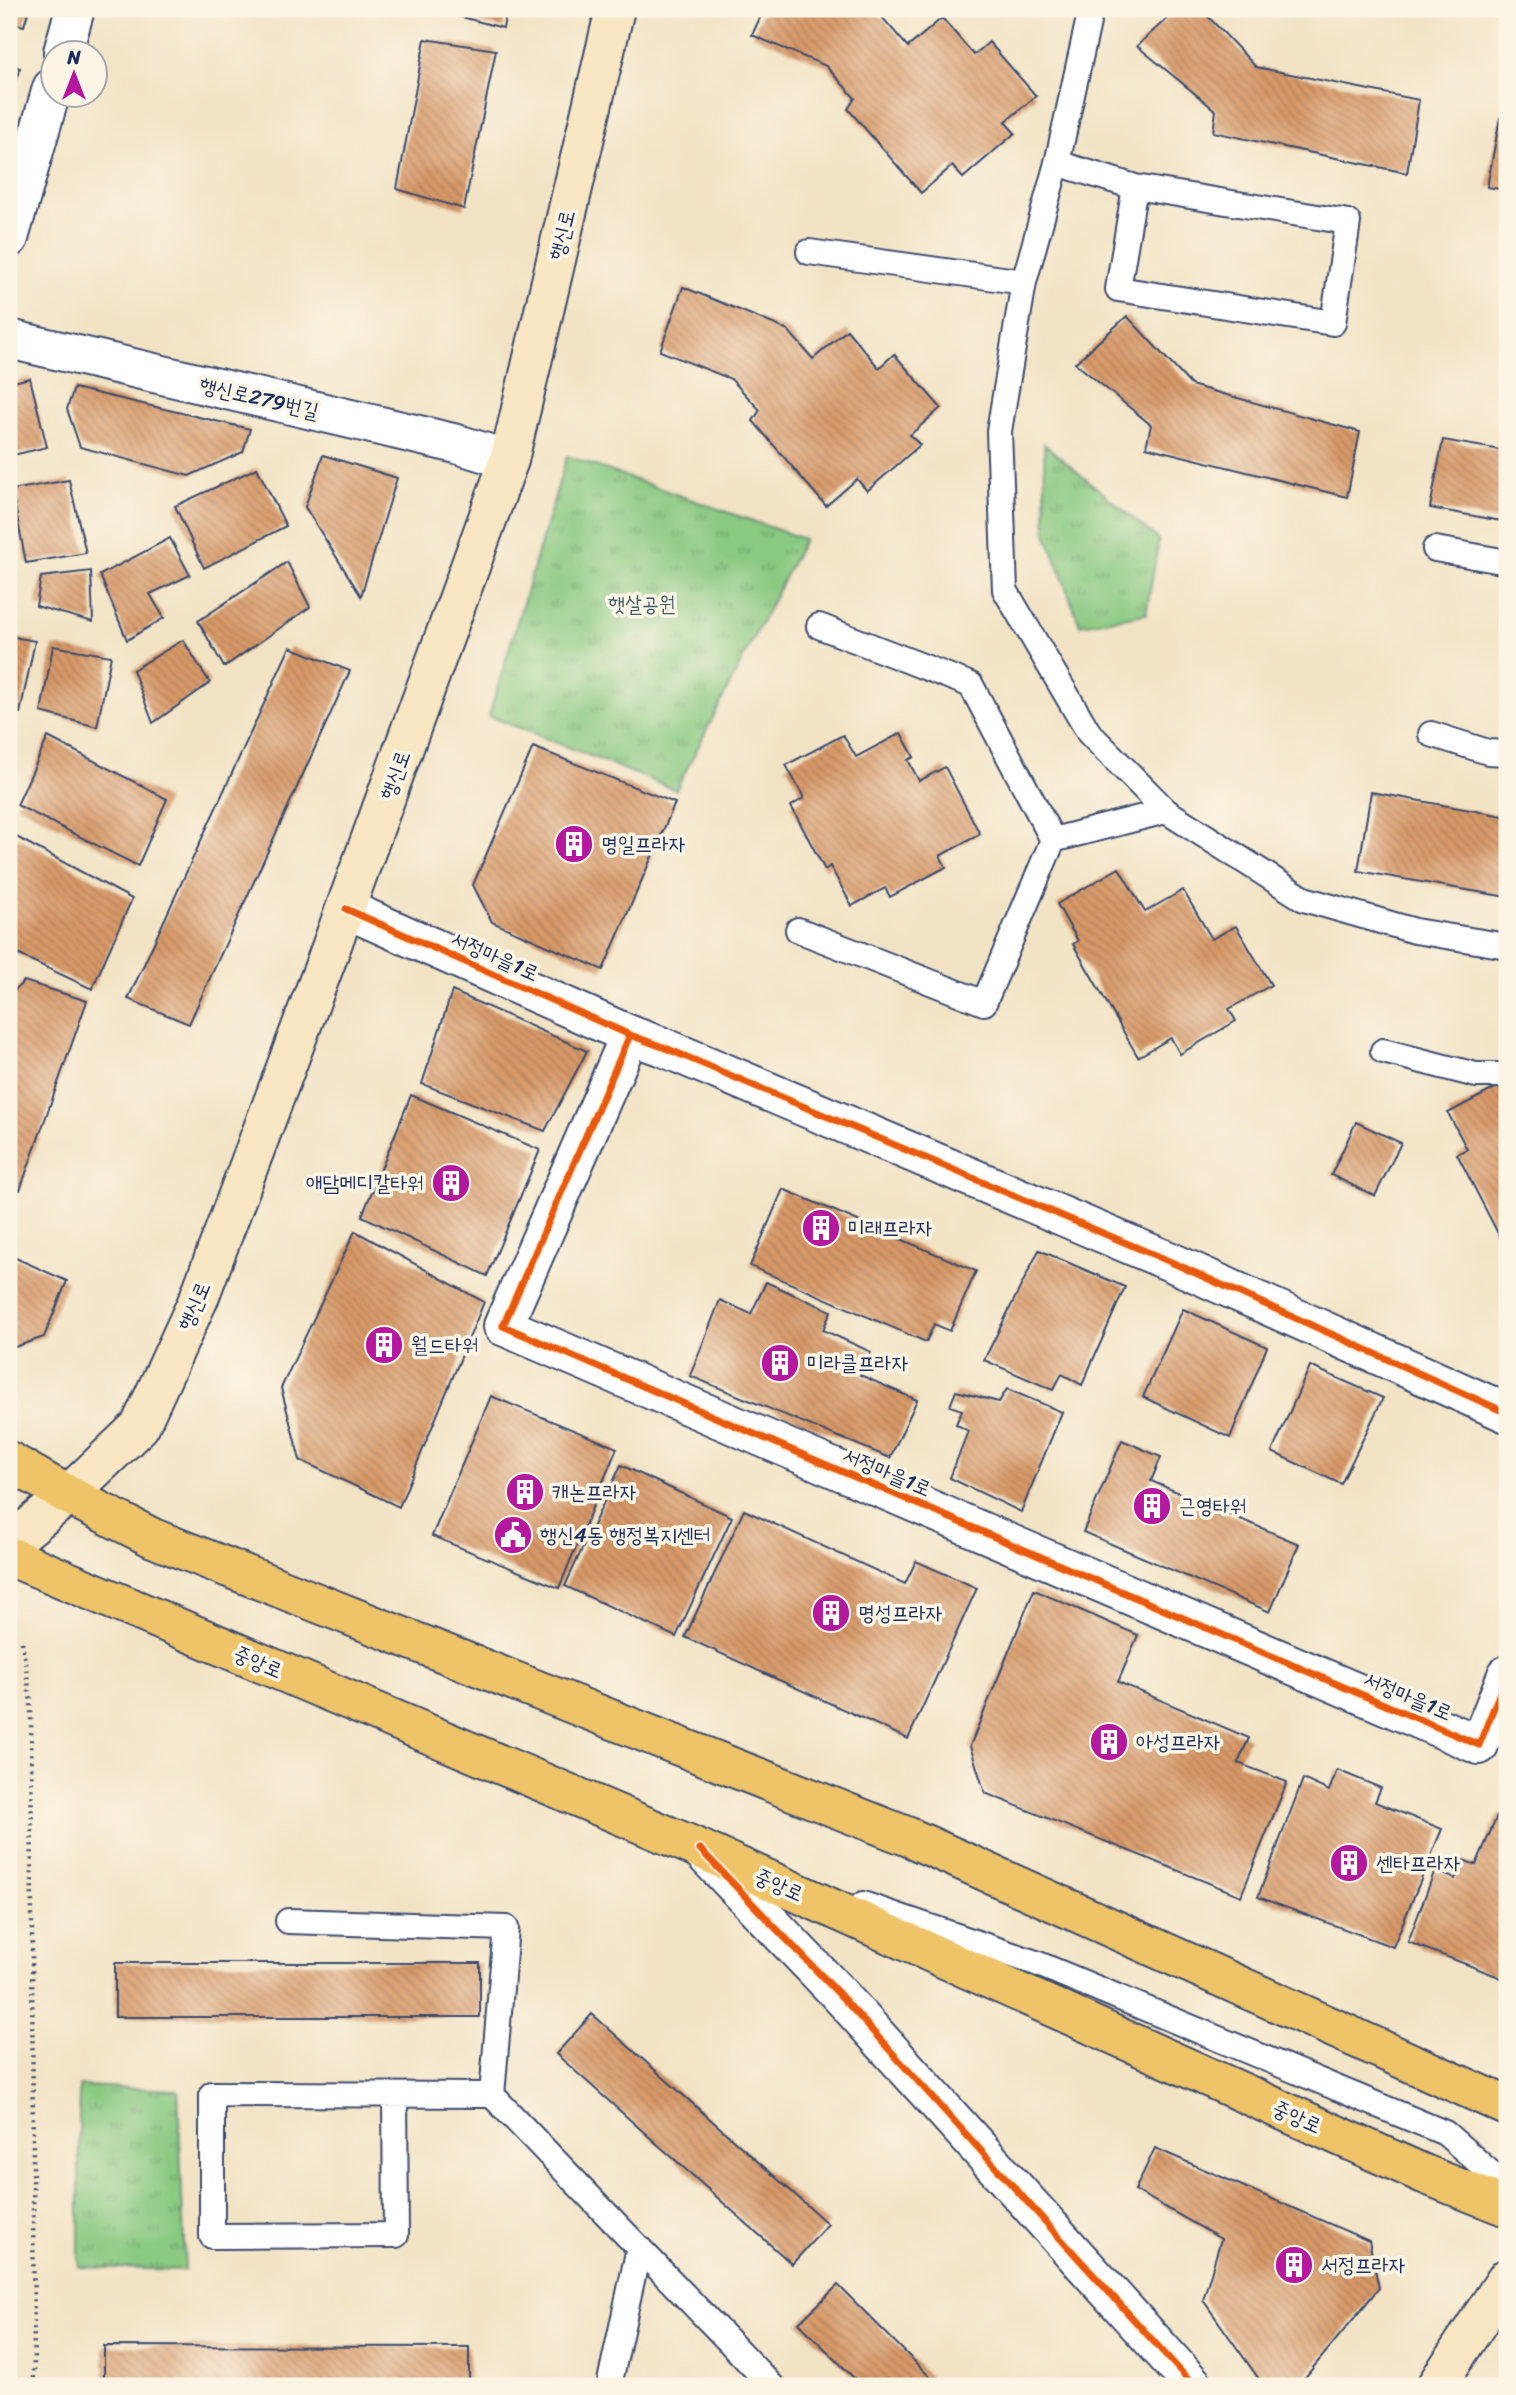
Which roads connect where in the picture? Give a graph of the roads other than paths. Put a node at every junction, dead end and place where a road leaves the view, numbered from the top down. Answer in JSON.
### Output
{"nodes":[{"id":1,"x":75,"y":9,"type":"edge"},
{"id":2,"x":615,"y":9,"type":"edge"},
{"id":3,"x":1091,"y":9,"type":"edge"},
{"id":4,"x":67,"y":38,"type":"edge"},
{"id":5,"x":46,"y":108,"type":"edge"},
{"id":6,"x":1057,"y":163,"type":"junction"},
{"id":7,"x":1135,"y":187,"type":"junction"},
{"id":8,"x":9,"y":238,"type":"edge"},
{"id":9,"x":809,"y":252,"type":"dead end"},
{"id":10,"x":1024,"y":282,"type":"junction"},
{"id":11,"x":9,"y":339,"type":"edge"},
{"id":12,"x":509,"y":460,"type":"junction"},
{"id":13,"x":1435,"y":550,"type":"dead end"},
{"id":14,"x":1507,"y":562,"type":"edge"},
{"id":15,"x":818,"y":626,"type":"dead end"},
{"id":16,"x":1431,"y":734,"type":"dead end"},
{"id":17,"x":1507,"y":753,"type":"edge"},
{"id":18,"x":1166,"y":811,"type":"junction"},
{"id":19,"x":1053,"y":840,"type":"junction"},
{"id":20,"x":346,"y":909,"type":"junction"},
{"id":21,"x":798,"y":930,"type":"dead end"},
{"id":22,"x":1507,"y":946,"type":"edge"},
{"id":23,"x":630,"y":1035,"type":"junction"},
{"id":24,"x":1383,"y":1051,"type":"dead end"},
{"id":25,"x":1507,"y":1075,"type":"edge"},
{"id":26,"x":1507,"y":1413,"type":"edge"},
{"id":27,"x":9,"y":1461,"type":"edge"},
{"id":28,"x":9,"y":1478,"type":"edge"},
{"id":29,"x":68,"y":1495,"type":"junction"},
{"id":30,"x":9,"y":1544,"type":"edge"},
{"id":31,"x":9,"y":1556,"type":"edge"},
{"id":32,"x":1507,"y":1675,"type":"edge"},
{"id":33,"x":700,"y":1849,"type":"junction"},
{"id":34,"x":288,"y":1921,"type":"dead end"},
{"id":35,"x":395,"y":2095,"type":"junction"},
{"id":36,"x":492,"y":2095,"type":"junction"},
{"id":37,"x":1507,"y":2106,"type":"edge"},
{"id":38,"x":1507,"y":2187,"type":"edge"},
{"id":39,"x":1507,"y":2207,"type":"edge"},
{"id":40,"x":639,"y":2248,"type":"junction"},
{"id":41,"x":1507,"y":2278,"type":"edge"},
{"id":42,"x":610,"y":2386,"type":"edge"},
{"id":43,"x":772,"y":2386,"type":"edge"},
{"id":44,"x":1194,"y":2386,"type":"edge"},
{"id":45,"x":1436,"y":2386,"type":"edge"}],
"edges":[{"from":1,"to":4,"type":"street"},
{"from":2,"to":12,"type":"main road","name":"행신로"},
{"from":3,"to":6,"type":"lane"},
{"from":5,"to":8,"type":"street"},
{"from":6,"to":7,"type":"lane"},
{"from":6,"to":10,"type":"lane"},
{"from":7,"to":7,"type":"lane"},
{"from":9,"to":10,"type":"lane"},
{"from":10,"to":18,"type":"lane"},
{"from":11,"to":12,"type":"street","name":"행신로279번길"},
{"from":12,"to":20,"type":"main road","name":"행신로"},
{"from":13,"to":14,"type":"lane"},
{"from":15,"to":19,"type":"lane"},
{"from":16,"to":17,"type":"lane"},
{"from":18,"to":19,"type":"lane"},
{"from":18,"to":22,"type":"lane"},
{"from":19,"to":21,"type":"lane"},
{"from":20,"to":23,"type":"street","name":"서정마을1로"},
{"from":20,"to":29,"type":"main road","name":"행신로"},
{"from":23,"to":26,"type":"street","name":"서정마을1로"},
{"from":23,"to":32,"type":"street","name":"서정마을1로"},
{"from":24,"to":25,"type":"lane"},
{"from":27,"to":29,"type":"main road"},
{"from":28,"to":29,"type":"lane"},
{"from":29,"to":30,"type":"main road","name":"행신로"},
{"from":29,"to":37,"type":"main road"},
{"from":31,"to":33,"type":"main road","name":"중앙로"},
{"from":33,"to":38,"type":"lane"},
{"from":33,"to":39,"type":"main road","name":"중앙로"},
{"from":33,"to":44,"type":"street"},
{"from":34,"to":36,"type":"lane"},
{"from":35,"to":35,"type":"lane"},
{"from":35,"to":36,"type":"lane"},
{"from":36,"to":40,"type":"lane"},
{"from":40,"to":42,"type":"lane"},
{"from":40,"to":43,"type":"lane"},
{"from":41,"to":45,"type":"main road"}]}
